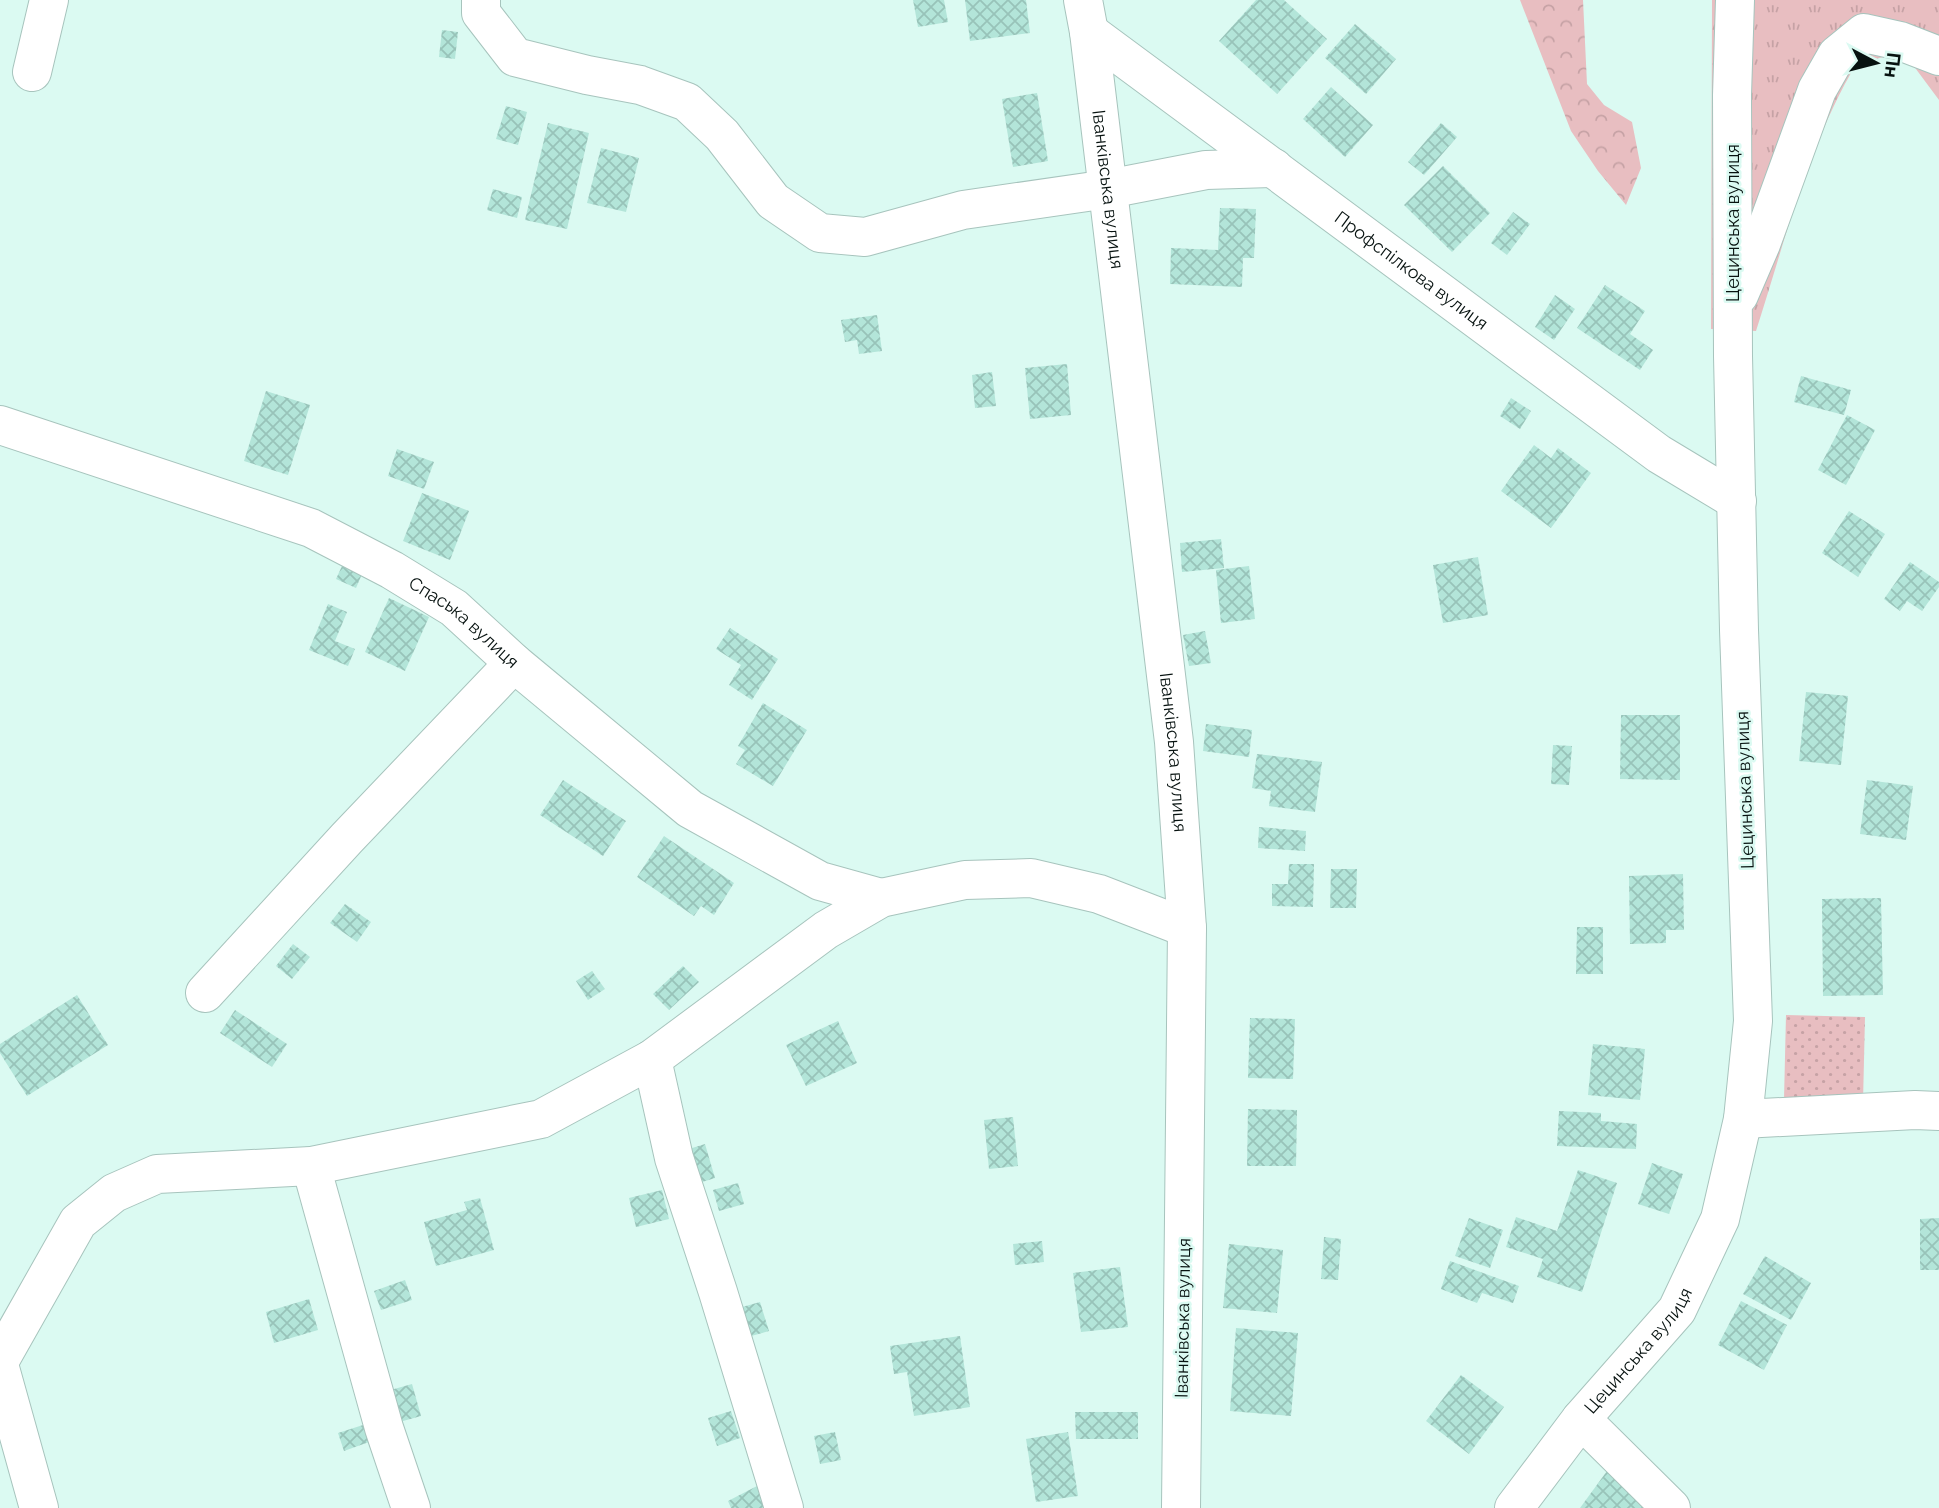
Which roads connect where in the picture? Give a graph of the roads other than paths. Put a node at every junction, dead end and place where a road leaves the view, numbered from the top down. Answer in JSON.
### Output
{"nodes":[{"id":1,"x":49,"y":0,"type":"edge"},
{"id":2,"x":481,"y":0,"type":"edge"},
{"id":3,"x":1735,"y":0,"type":"edge"},
{"id":4,"x":1086,"y":16,"type":"edge"},
{"id":5,"x":1939,"y":55,"type":"edge"},
{"id":6,"x":32,"y":72,"type":"dead end"},
{"id":7,"x":1274,"y":168,"type":"junction"},
{"id":8,"x":1108,"y":189,"type":"junction"},
{"id":9,"x":1733,"y":306,"type":"junction"},
{"id":10,"x":0,"y":425,"type":"edge"},
{"id":11,"x":1737,"y":501,"type":"junction"},
{"id":12,"x":514,"y":663,"type":"junction"},
{"id":13,"x":881,"y":898,"type":"junction"},
{"id":14,"x":1187,"y":928,"type":"junction"},
{"id":15,"x":205,"y":993,"type":"dead end"},
{"id":16,"x":652,"y":1059,"type":"junction"},
{"id":17,"x":1939,"y":1111,"type":"edge"},
{"id":18,"x":1743,"y":1119,"type":"junction"},
{"id":19,"x":311,"y":1166,"type":"junction"},
{"id":20,"x":0,"y":1360,"type":"edge"},
{"id":21,"x":0,"y":1368,"type":"edge"},
{"id":22,"x":1581,"y":1419,"type":"junction"},
{"id":23,"x":39,"y":1508,"type":"edge"},
{"id":24,"x":411,"y":1508,"type":"edge"},
{"id":25,"x":784,"y":1508,"type":"edge"},
{"id":26,"x":1181,"y":1508,"type":"edge"},
{"id":27,"x":1514,"y":1508,"type":"edge"},
{"id":28,"x":1671,"y":1508,"type":"edge"}],
"edges":[{"from":1,"to":6,"type":"street"},
{"from":2,"to":8,"type":"street"},
{"from":3,"to":9,"type":"street","name":"Цецинська вулиця"},
{"from":4,"to":7,"type":"street","name":"Профспілкова вулиця"},
{"from":4,"to":8,"type":"street","name":"Іванківська вулиця"},
{"from":5,"to":9,"type":"street"},
{"from":7,"to":8,"type":"street"},
{"from":7,"to":11,"type":"street","name":"Профспілкова вулиця"},
{"from":8,"to":14,"type":"street","name":"Іванківська вулиця"},
{"from":9,"to":11,"type":"street","name":"Цецинська вулиця"},
{"from":10,"to":12,"type":"street","name":"Спаська вулиця"},
{"from":11,"to":18,"type":"street","name":"Цецинська вулиця"},
{"from":12,"to":13,"type":"street","name":"Спаська вулиця"},
{"from":12,"to":15,"type":"street"},
{"from":13,"to":14,"type":"street"},
{"from":13,"to":16,"type":"street"},
{"from":14,"to":26,"type":"street","name":"Іванківська вулиця"},
{"from":16,"to":19,"type":"street"},
{"from":16,"to":25,"type":"street"},
{"from":17,"to":18,"type":"street"},
{"from":18,"to":22,"type":"street","name":"Цецинська вулиця"},
{"from":19,"to":20,"type":"street"},
{"from":19,"to":24,"type":"street"},
{"from":21,"to":23,"type":"street"},
{"from":22,"to":27,"type":"street","name":"Цецинська вулиця"},
{"from":22,"to":28,"type":"street"}]}
